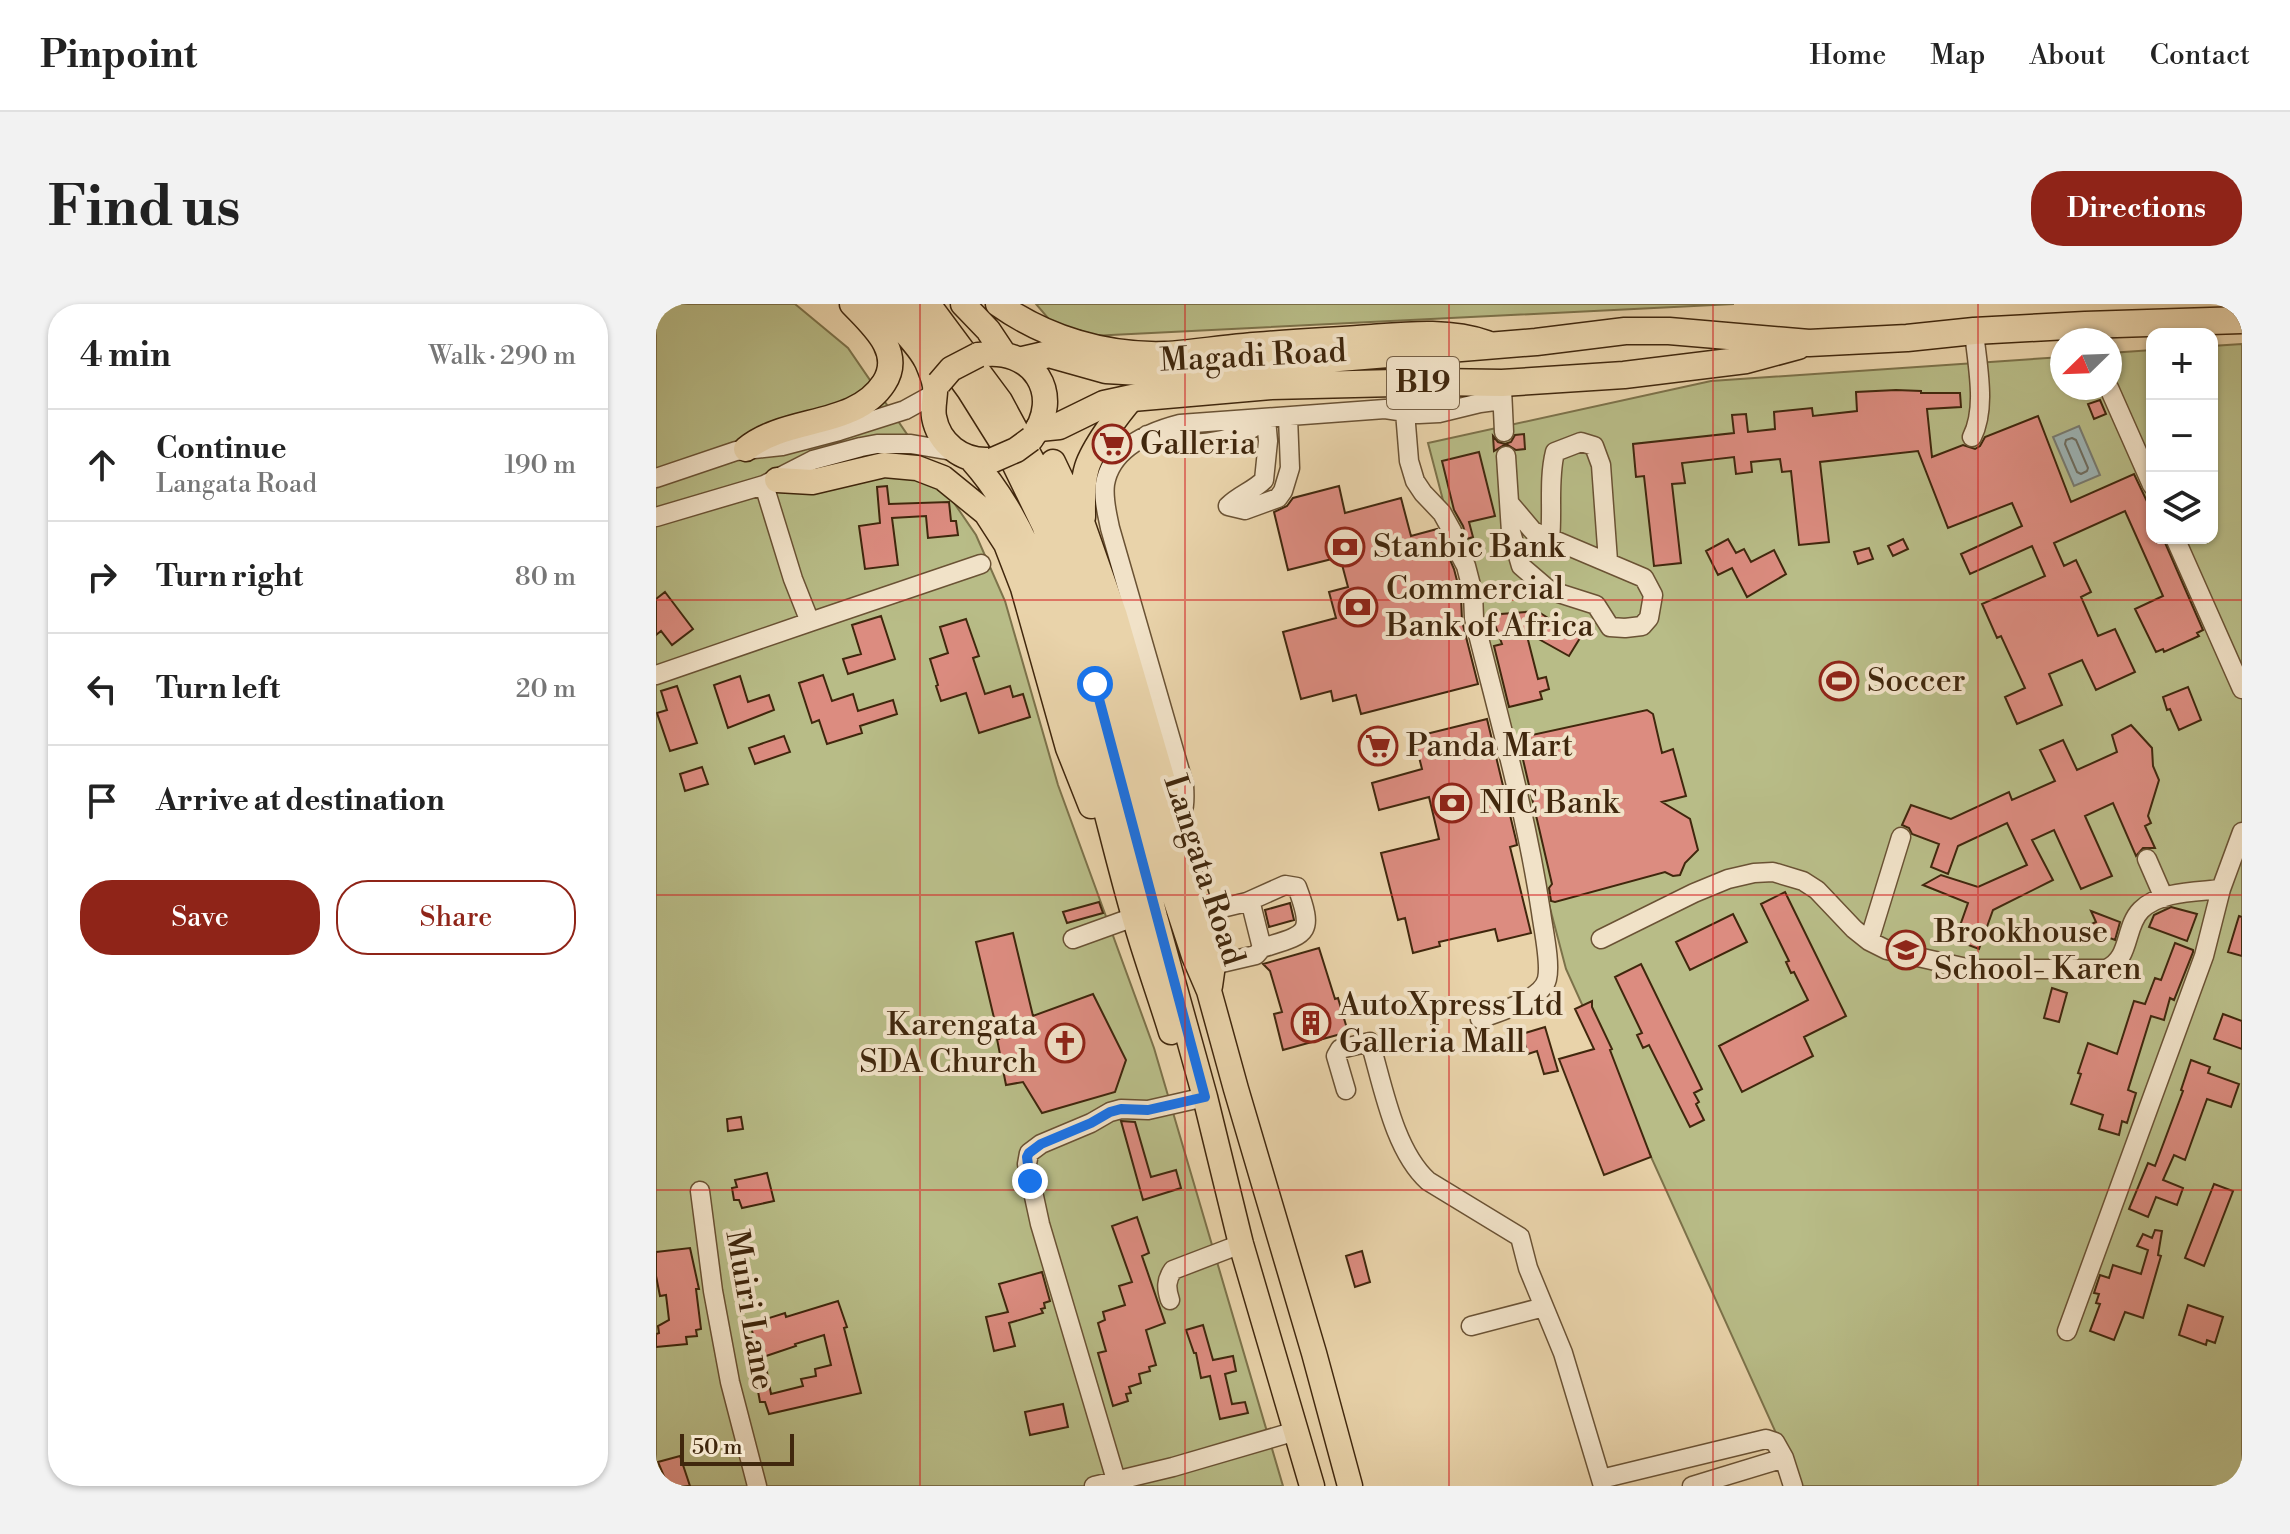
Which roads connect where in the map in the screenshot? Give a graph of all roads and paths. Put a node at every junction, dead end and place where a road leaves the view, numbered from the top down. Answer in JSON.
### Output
{"nodes":[{"id":1,"x":852,"y":304,"type":"edge"},
{"id":2,"x":878,"y":304,"type":"edge"},
{"id":3,"x":900,"y":304,"type":"edge"},
{"id":4,"x":928,"y":304,"type":"edge"},
{"id":5,"x":963,"y":304,"type":"edge"},
{"id":6,"x":998,"y":304,"type":"edge"},
{"id":7,"x":2242,"y":320,"type":"edge"},
{"id":8,"x":2122,"y":329,"type":"edge"},
{"id":9,"x":1625,"y":331,"type":"junction"},
{"id":10,"x":1974,"y":331,"type":"junction"},
{"id":11,"x":2050,"y":332,"type":"edge"},
{"id":12,"x":1809,"y":343,"type":"junction"},
{"id":13,"x":1492,"y":344,"type":"junction"},
{"id":14,"x":1014,"y":357,"type":"junction"},
{"id":15,"x":1624,"y":375,"type":"junction"},
{"id":16,"x":1437,"y":382,"type":"junction"},
{"id":17,"x":936,"y":389,"type":"junction"},
{"id":18,"x":1502,"y":392,"type":"junction"},
{"id":19,"x":1132,"y":398,"type":"junction"},
{"id":20,"x":2114,"y":400,"type":"edge"},
{"id":21,"x":1405,"y":412,"type":"junction"},
{"id":22,"x":1439,"y":413,"type":"junction"},
{"id":23,"x":1288,"y":417,"type":"junction"},
{"id":24,"x":1266,"y":419,"type":"junction"},
{"id":25,"x":1504,"y":432,"type":"dead end"},
{"id":26,"x":1036,"y":433,"type":"junction"},
{"id":27,"x":1972,"y":437,"type":"dead end"},
{"id":28,"x":746,"y":449,"type":"junction"},
{"id":29,"x":1506,"y":456,"type":"dead end"},
{"id":30,"x":974,"y":457,"type":"junction"},
{"id":31,"x":2146,"y":472,"type":"edge"},
{"id":32,"x":656,"y":478,"type":"edge"},
{"id":33,"x":770,"y":482,"type":"junction"},
{"id":34,"x":1511,"y":505,"type":"junction"},
{"id":35,"x":656,"y":517,"type":"edge"},
{"id":36,"x":1083,"y":525,"type":"junction"},
{"id":37,"x":1550,"y":540,"type":"junction"},
{"id":38,"x":2178,"y":544,"type":"edge"},
{"id":39,"x":1608,"y":561,"type":"junction"},
{"id":40,"x":981,"y":564,"type":"dead end"},
{"id":41,"x":810,"y":622,"type":"junction"},
{"id":42,"x":656,"y":675,"type":"edge"},
{"id":43,"x":2242,"y":689,"type":"edge"},
{"id":44,"x":1177,"y":825,"type":"junction"},
{"id":45,"x":2242,"y":832,"type":"edge"},
{"id":46,"x":1901,"y":837,"type":"dead end"},
{"id":47,"x":2147,"y":859,"type":"dead end"},
{"id":48,"x":2221,"y":889,"type":"junction"},
{"id":49,"x":2164,"y":898,"type":"junction"},
{"id":50,"x":1247,"y":902,"type":"junction"},
{"id":51,"x":1201,"y":913,"type":"junction"},
{"id":52,"x":1134,"y":917,"type":"junction"},
{"id":53,"x":1073,"y":939,"type":"dead end"},
{"id":54,"x":1601,"y":939,"type":"dead end"},
{"id":55,"x":1869,"y":941,"type":"junction"},
{"id":56,"x":1262,"y":948,"type":"junction"},
{"id":57,"x":1213,"y":965,"type":"junction"},
{"id":58,"x":1209,"y":991,"type":"junction"},
{"id":59,"x":1480,"y":1019,"type":"dead end"},
{"id":60,"x":1346,"y":1090,"type":"dead end"},
{"id":61,"x":1205,"y":1097,"type":"junction"},
{"id":62,"x":700,"y":1191,"type":"dead end"},
{"id":63,"x":1241,"y":1244,"type":"junction"},
{"id":64,"x":1170,"y":1300,"type":"dead end"},
{"id":65,"x":1544,"y":1307,"type":"junction"},
{"id":66,"x":1471,"y":1326,"type":"dead end"},
{"id":67,"x":2067,"y":1331,"type":"dead end"},
{"id":68,"x":1296,"y":1431,"type":"junction"},
{"id":69,"x":1784,"y":1458,"type":"junction"},
{"id":70,"x":1173,"y":1467,"type":"junction"},
{"id":71,"x":1116,"y":1480,"type":"junction"},
{"id":72,"x":1602,"y":1482,"type":"edge"},
{"id":73,"x":757,"y":1486,"type":"edge"},
{"id":74,"x":1094,"y":1486,"type":"edge"},
{"id":75,"x":1178,"y":1486,"type":"edge"},
{"id":76,"x":1312,"y":1486,"type":"edge"},
{"id":77,"x":1350,"y":1486,"type":"edge"},
{"id":78,"x":1692,"y":1486,"type":"edge"},
{"id":79,"x":1793,"y":1486,"type":"edge"}],
"edges":[{"from":1,"to":28,"type":"main road"},
{"from":2,"to":17,"type":"main road"},
{"from":3,"to":61,"type":"main road","name":"Langata Road"},
{"from":4,"to":58,"type":"main road","name":"Langata Road"},
{"from":5,"to":14,"type":"main road"},
{"from":6,"to":13,"type":"main road"},
{"from":7,"to":8,"type":"highway","name":"Magadi Road","number":"B19"},
{"from":9,"to":12,"type":"highway","name":"Magadi Road","number":"B19"},
{"from":9,"to":13,"type":"highway","name":"Magadi Road","number":"B19"},
{"from":9,"to":15,"type":"highway"},
{"from":10,"to":11,"type":"highway","name":"Magadi Road","number":"B19"},
{"from":10,"to":12,"type":"highway","name":"Magadi Road","number":"B19"},
{"from":10,"to":27,"type":"street"},
{"from":12,"to":15,"type":"highway","name":"Magadi Road","number":"B19"},
{"from":13,"to":14,"type":"highway","name":"Magadi Road","number":"B19"},
{"from":14,"to":17,"type":"main road","bridge":true},
{"from":14,"to":26,"type":"main road"},
{"from":15,"to":18,"type":"highway","name":"Magadi Road","number":"B19"},
{"from":16,"to":18,"type":"highway","name":"Magadi Road","number":"B19"},
{"from":16,"to":19,"type":"highway","name":"Magadi Road","number":"B19"},
{"from":16,"to":22,"type":"street"},
{"from":17,"to":28,"type":"street"},
{"from":17,"to":30,"type":"main road"},
{"from":18,"to":22,"type":"street"},
{"from":18,"to":25,"type":"street"},
{"from":19,"to":26,"type":"highway","name":"Magadi Road","number":"B19"},
{"from":19,"to":36,"type":"main road"},
{"from":20,"to":31,"type":"street"},
{"from":21,"to":22,"type":"street"},
{"from":21,"to":23,"type":"street"},
{"from":21,"to":59,"type":"street"},
{"from":23,"to":24,"type":"street"},
{"from":23,"to":24,"type":"street"},
{"from":24,"to":44,"type":"street"},
{"from":26,"to":30,"type":"main road","bridge":true},
{"from":26,"to":36,"type":"main road"},
{"from":28,"to":32,"type":"street"},
{"from":29,"to":34,"type":"street"},
{"from":30,"to":33,"type":"street"},
{"from":30,"to":52,"type":"main road"},
{"from":33,"to":35,"type":"street"},
{"from":33,"to":41,"type":"street"},
{"from":33,"to":52,"type":"main road"},
{"from":34,"to":37,"type":"street"},
{"from":34,"to":39,"type":"street"},
{"from":36,"to":44,"type":"main road"},
{"from":37,"to":39,"type":"street"},
{"from":37,"to":39,"type":"street"},
{"from":38,"to":43,"type":"street"},
{"from":40,"to":41,"type":"street"},
{"from":41,"to":42,"type":"street"},
{"from":44,"to":51,"type":"main road"},
{"from":45,"to":48,"type":"street"},
{"from":46,"to":55,"type":"street"},
{"from":47,"to":49,"type":"street"},
{"from":48,"to":49,"type":"street"},
{"from":48,"to":67,"type":"street"},
{"from":49,"to":55,"type":"street"},
{"from":50,"to":51,"type":"street"},
{"from":50,"to":56,"type":"street"},
{"from":50,"to":56,"type":"street"},
{"from":51,"to":57,"type":"main road"},
{"from":52,"to":53,"type":"street"},
{"from":52,"to":61,"type":"main road"},
{"from":54,"to":55,"type":"street"},
{"from":56,"to":57,"type":"street"},
{"from":57,"to":58,"type":"main road"},
{"from":58,"to":77,"type":"main road","name":"Langata Road"},
{"from":60,"to":65,"type":"street"},
{"from":61,"to":63,"type":"main road","name":"Langata Road"},
{"from":61,"to":71,"type":"street"},
{"from":62,"to":73,"type":"street","name":"Muiri Lane"},
{"from":63,"to":64,"type":"street"},
{"from":63,"to":68,"type":"main road","name":"Langata Road"},
{"from":65,"to":66,"type":"street"},
{"from":65,"to":72,"type":"street"},
{"from":68,"to":70,"type":"street"},
{"from":68,"to":76,"type":"main road","name":"Langata Road"},
{"from":69,"to":72,"type":"street"},
{"from":69,"to":78,"type":"street"},
{"from":69,"to":79,"type":"street"},
{"from":70,"to":71,"type":"street"},
{"from":70,"to":75,"type":"street"},
{"from":71,"to":74,"type":"street"}]}
